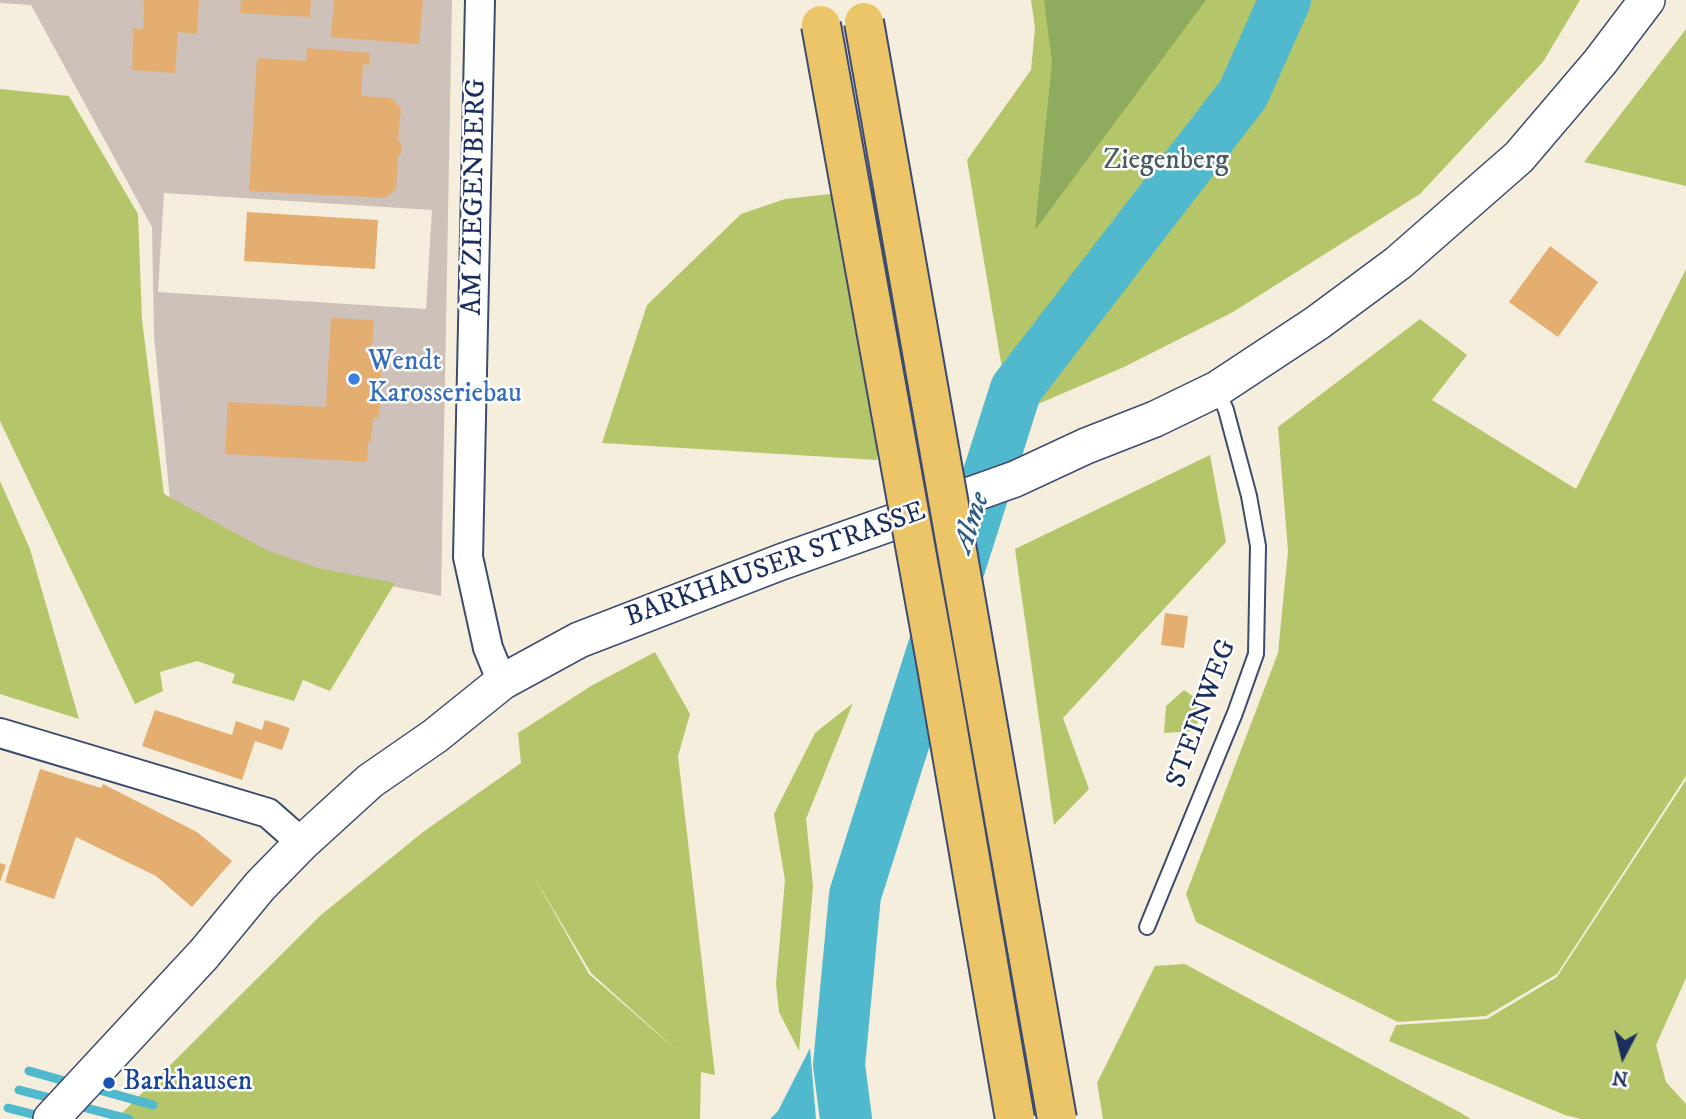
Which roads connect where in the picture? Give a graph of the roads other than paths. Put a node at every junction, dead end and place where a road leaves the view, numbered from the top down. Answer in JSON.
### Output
{"nodes":[{"id":1,"x":480,"y":0,"type":"edge"},
{"id":2,"x":1647,"y":0,"type":"edge"},
{"id":3,"x":864,"y":22,"type":"dead end"},
{"id":4,"x":821,"y":25,"type":"dead end"},
{"id":5,"x":1217,"y":389,"type":"junction"},
{"id":6,"x":502,"y":682,"type":"junction"},
{"id":7,"x":0,"y":733,"type":"edge"},
{"id":8,"x":302,"y":843,"type":"junction"},
{"id":9,"x":1147,"y":927,"type":"dead end"},
{"id":10,"x":51,"y":1119,"type":"edge"},
{"id":11,"x":1015,"y":1119,"type":"edge"},
{"id":12,"x":1057,"y":1119,"type":"edge"}],
"edges":[{"from":1,"to":6,"type":"street","name":"AM ZIEGENBERG"},
{"from":2,"to":5,"type":"street","name":"BARKHAUSER STRASSE"},
{"from":3,"to":12,"type":"highway","bridge":true},
{"from":4,"to":11,"type":"highway","bridge":true},
{"from":5,"to":6,"type":"street","name":"BARKHAUSER STRASSE","bridge":true},
{"from":5,"to":9,"type":"lane","name":"STEINWEG"},
{"from":6,"to":8,"type":"street","name":"BARKHAUSER STRASSE"},
{"from":7,"to":8,"type":"street"},
{"from":8,"to":10,"type":"street","name":"BARKHAUSER STRASSE"}]}
